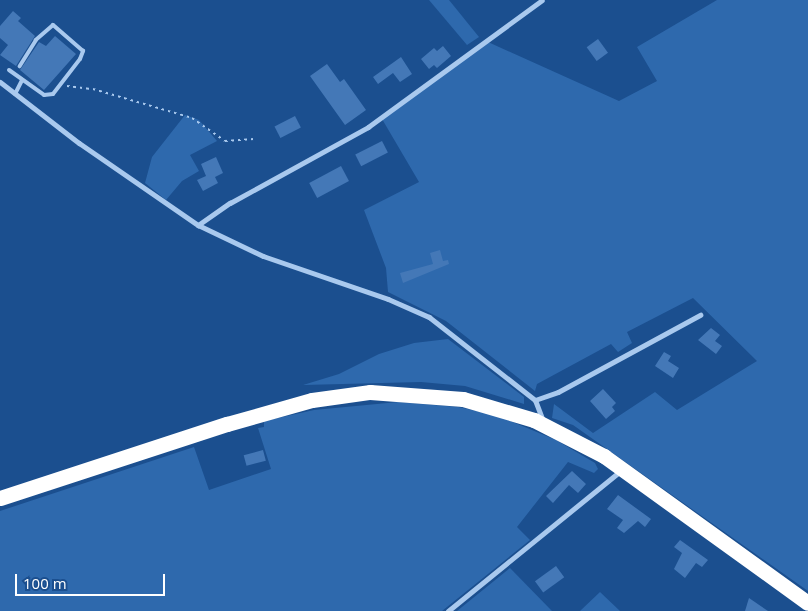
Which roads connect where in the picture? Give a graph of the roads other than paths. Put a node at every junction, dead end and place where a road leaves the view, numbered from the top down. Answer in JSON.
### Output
{"nodes":[{"id":1,"x":542,"y":0,"type":"edge"},
{"id":2,"x":20,"y":66,"type":"dead end"},
{"id":3,"x":9,"y":70,"type":"dead end"},
{"id":4,"x":22,"y":80,"type":"junction"},
{"id":5,"x":0,"y":82,"type":"edge"},
{"id":6,"x":15,"y":94,"type":"junction"},
{"id":7,"x":198,"y":226,"type":"junction"},
{"id":8,"x":700,"y":315,"type":"dead end"},
{"id":9,"x":535,"y":400,"type":"junction"},
{"id":10,"x":544,"y":424,"type":"junction"},
{"id":11,"x":623,"y":469,"type":"junction"},
{"id":12,"x":0,"y":498,"type":"edge"},
{"id":13,"x":808,"y":604,"type":"edge"},
{"id":14,"x":448,"y":611,"type":"edge"}],
"edges":[{"from":1,"to":7,"type":"street"},
{"from":2,"to":4,"type":"lane"},
{"from":3,"to":4,"type":"lane"},
{"from":4,"to":6,"type":"lane"},
{"from":5,"to":6,"type":"street"},
{"from":6,"to":7,"type":"street"},
{"from":7,"to":9,"type":"street"},
{"from":8,"to":9,"type":"street"},
{"from":9,"to":10,"type":"street"},
{"from":10,"to":11,"type":"highway"},
{"from":10,"to":12,"type":"highway"},
{"from":11,"to":13,"type":"highway"},
{"from":11,"to":14,"type":"street"}]}
